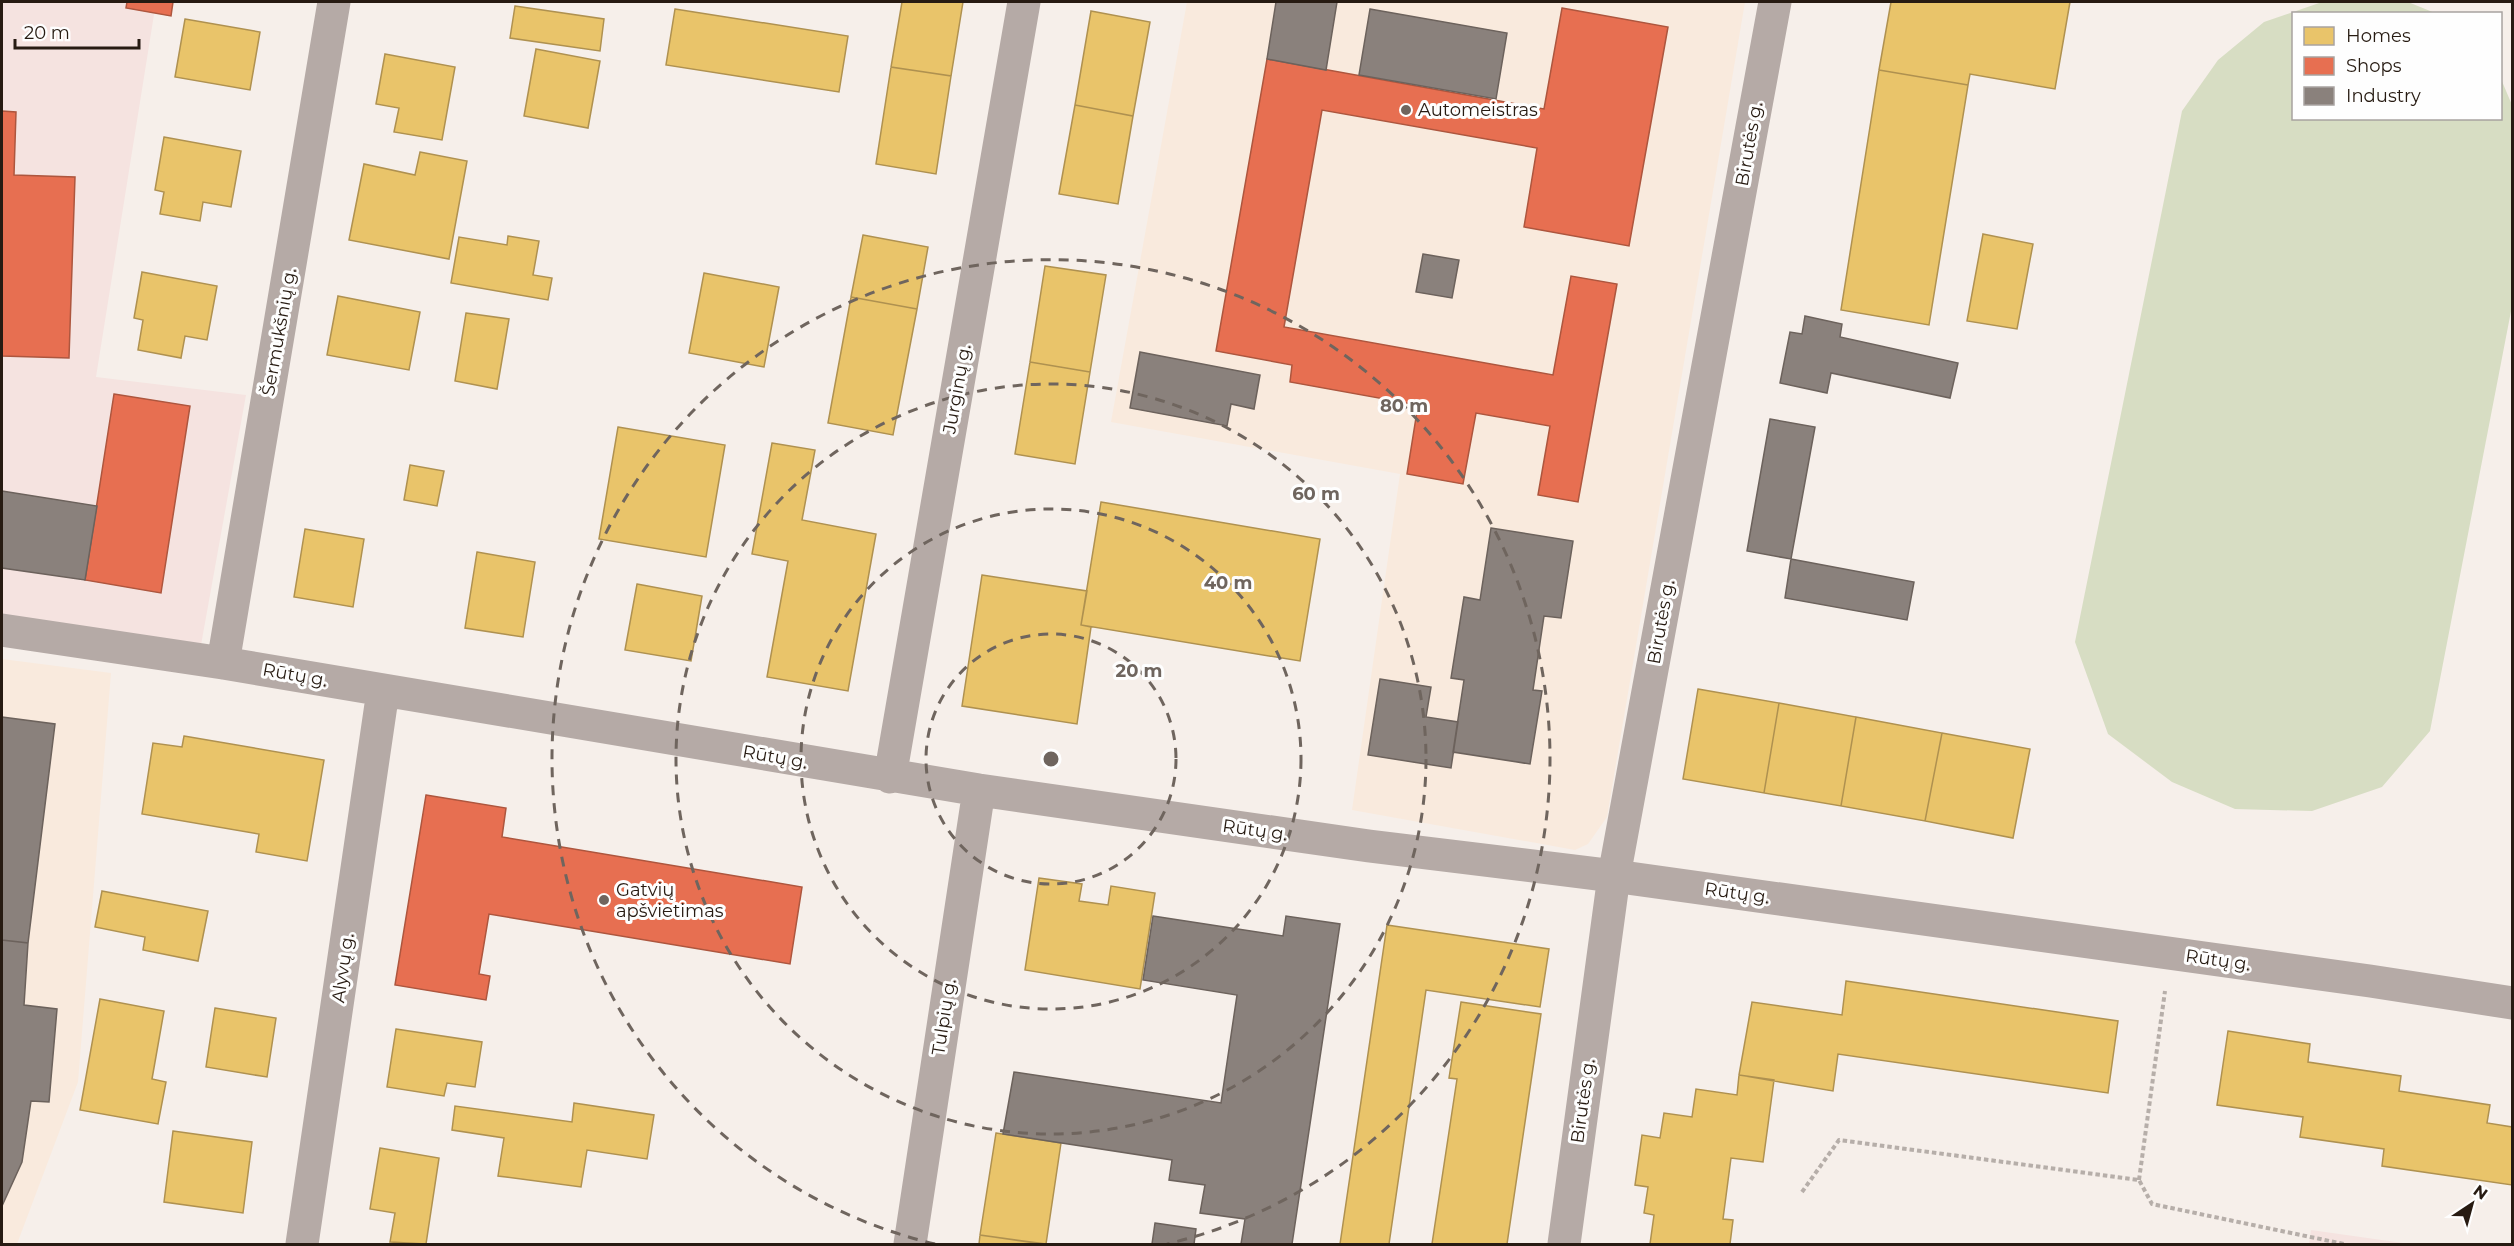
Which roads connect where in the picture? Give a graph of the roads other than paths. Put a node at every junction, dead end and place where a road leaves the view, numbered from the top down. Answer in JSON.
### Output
{"nodes":[{"id":1,"x":334,"y":2,"type":"edge"},
{"id":2,"x":1024,"y":2,"type":"edge"},
{"id":3,"x":1775,"y":2,"type":"edge"},
{"id":4,"x":2,"y":630,"type":"edge"},
{"id":5,"x":223,"y":663,"type":"junction"},
{"id":6,"x":383,"y":690,"type":"junction"},
{"id":7,"x":890,"y":777,"type":"junction"},
{"id":8,"x":979,"y":790,"type":"junction"},
{"id":9,"x":1614,"y":876,"type":"junction"},
{"id":10,"x":2512,"y":1003,"type":"edge"},
{"id":11,"x":302,"y":1245,"type":"edge"},
{"id":12,"x":910,"y":1245,"type":"edge"},
{"id":13,"x":1564,"y":1245,"type":"edge"}],
"edges":[{"from":1,"to":5,"type":"street","name":"Šermukšnių g."},
{"from":2,"to":7,"type":"street","name":"Jurginų g."},
{"from":3,"to":9,"type":"street","name":"Birutės g."},
{"from":4,"to":5,"type":"street","name":"Rūtų g."},
{"from":5,"to":6,"type":"street","name":"Rūtų g."},
{"from":6,"to":7,"type":"street","name":"Rūtų g."},
{"from":6,"to":11,"type":"street","name":"Alyvų g."},
{"from":7,"to":8,"type":"street","name":"Rūtų g."},
{"from":8,"to":9,"type":"street","name":"Rūtų g."},
{"from":8,"to":12,"type":"street","name":"Tulpių g."},
{"from":9,"to":10,"type":"street","name":"Rūtų g."},
{"from":9,"to":13,"type":"street","name":"Birutės g."}]}
